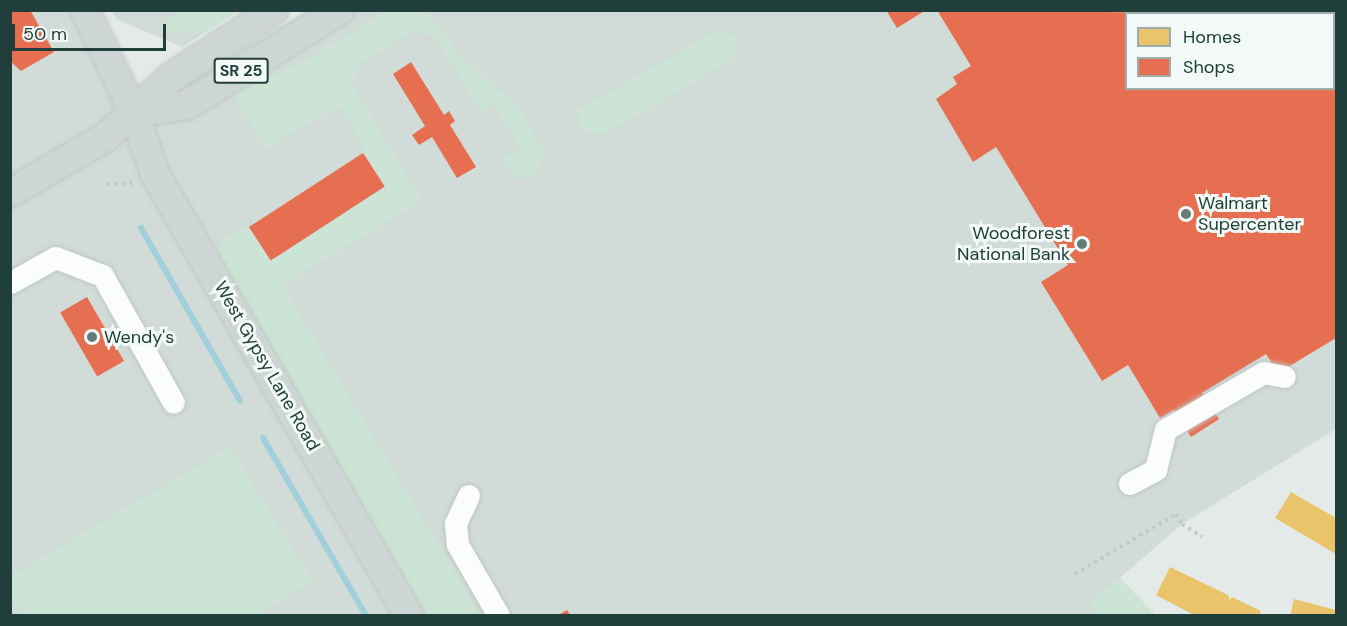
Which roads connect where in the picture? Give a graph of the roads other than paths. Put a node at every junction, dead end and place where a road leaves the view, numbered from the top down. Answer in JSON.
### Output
{"nodes":[{"id":1,"x":85,"y":10,"type":"edge"},
{"id":2,"x":274,"y":10,"type":"edge"},
{"id":3,"x":340,"y":10,"type":"edge"},
{"id":4,"x":134,"y":113,"type":"junction"},
{"id":5,"x":10,"y":193,"type":"edge"},
{"id":6,"x":11,"y":283,"type":"edge"},
{"id":7,"x":1285,"y":377,"type":"dead end"},
{"id":8,"x":174,"y":403,"type":"dead end"},
{"id":9,"x":1130,"y":484,"type":"dead end"},
{"id":10,"x":470,"y":496,"type":"dead end"},
{"id":11,"x":409,"y":615,"type":"edge"},
{"id":12,"x":499,"y":615,"type":"edge"}],
"edges":[{"from":1,"to":4,"type":"main road","name":"West Gypsy Lane Road"},
{"from":2,"to":4,"type":"main road","number":"SR 25"},
{"from":3,"to":4,"type":"main road","number":"SR 25"},
{"from":4,"to":5,"type":"main road","number":"SR 25"},
{"from":4,"to":11,"type":"main road","name":"West Gypsy Lane Road"},
{"from":6,"to":8,"type":"lane"},
{"from":7,"to":9,"type":"lane"},
{"from":10,"to":12,"type":"lane"}]}
